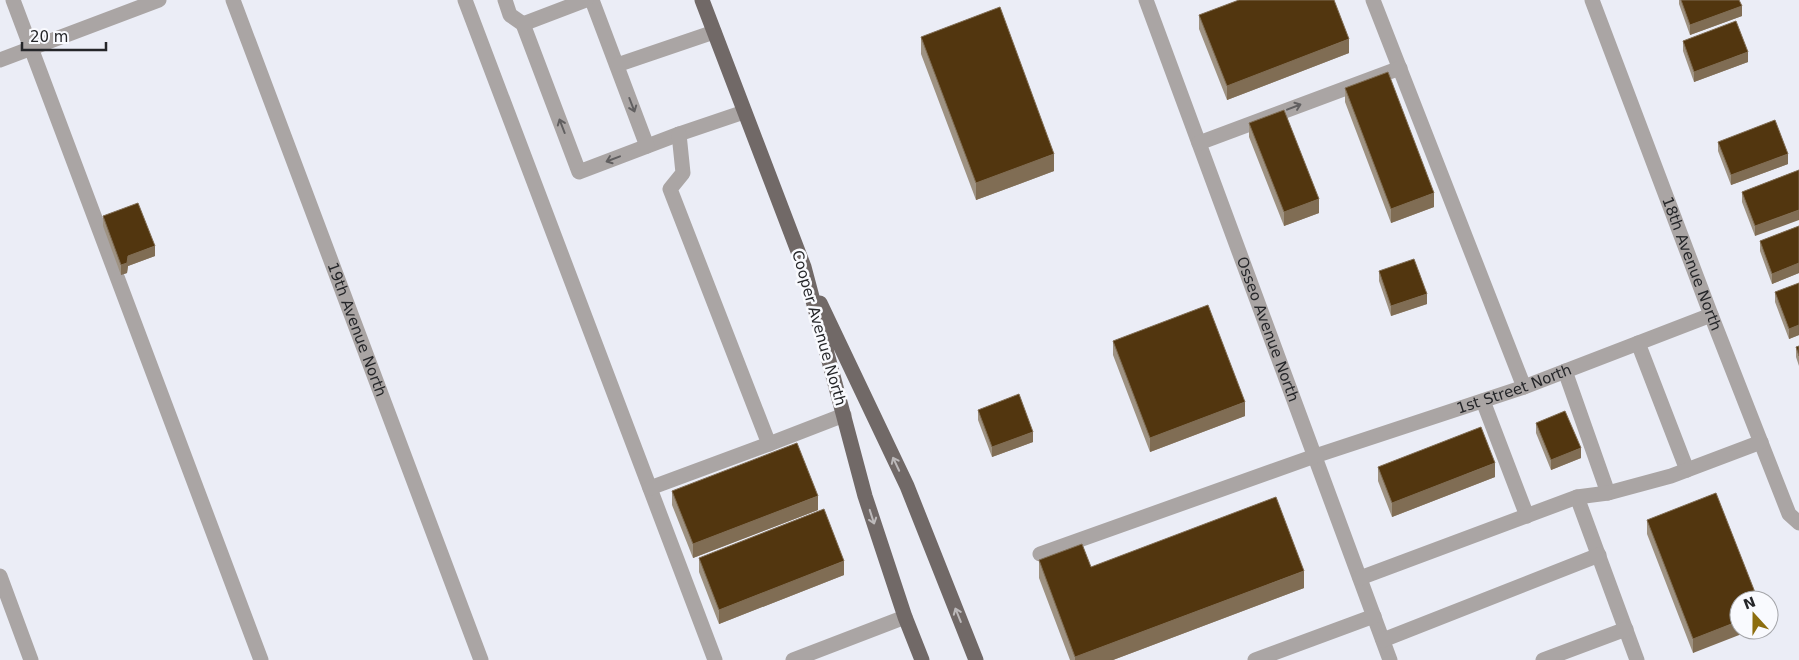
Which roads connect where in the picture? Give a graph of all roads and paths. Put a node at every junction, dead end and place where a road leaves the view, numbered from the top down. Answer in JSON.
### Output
{"nodes":[{"id":1,"x":13,"y":0,"type":"edge"},
{"id":2,"x":159,"y":0,"type":"edge"},
{"id":3,"x":234,"y":0,"type":"edge"},
{"id":4,"x":465,"y":0,"type":"edge"},
{"id":5,"x":505,"y":0,"type":"edge"},
{"id":6,"x":586,"y":0,"type":"edge"},
{"id":7,"x":592,"y":0,"type":"edge"},
{"id":8,"x":702,"y":0,"type":"edge"},
{"id":9,"x":1146,"y":0,"type":"edge"},
{"id":10,"x":1373,"y":0,"type":"edge"},
{"id":11,"x":1592,"y":0,"type":"edge"},
{"id":12,"x":523,"y":24,"type":"junction"},
{"id":13,"x":714,"y":32,"type":"junction"},
{"id":14,"x":32,"y":48,"type":"junction"},
{"id":15,"x":0,"y":60,"type":"edge"},
{"id":16,"x":617,"y":65,"type":"junction"},
{"id":17,"x":1400,"y":68,"type":"junction"},
{"id":18,"x":744,"y":112,"type":"junction"},
{"id":19,"x":679,"y":134,"type":"junction"},
{"id":20,"x":1199,"y":143,"type":"junction"},
{"id":21,"x":647,"y":146,"type":"junction"},
{"id":22,"x":804,"y":267,"type":"junction"},
{"id":23,"x":1711,"y":315,"type":"junction"},
{"id":24,"x":1638,"y":343,"type":"junction"},
{"id":25,"x":1565,"y":371,"type":"junction"},
{"id":26,"x":1524,"y":387,"type":"junction"},
{"id":27,"x":1483,"y":400,"type":"junction"},
{"id":28,"x":844,"y":415,"type":"junction"},
{"id":29,"x":1761,"y":442,"type":"junction"},
{"id":30,"x":769,"y":444,"type":"junction"},
{"id":31,"x":1315,"y":456,"type":"junction"},
{"id":32,"x":1687,"y":470,"type":"junction"},
{"id":33,"x":650,"y":488,"type":"junction"},
{"id":34,"x":1608,"y":493,"type":"junction"},
{"id":35,"x":1577,"y":497,"type":"junction"},
{"id":36,"x":1527,"y":516,"type":"junction"},
{"id":37,"x":1799,"y":523,"type":"edge"},
{"id":38,"x":1040,"y":554,"type":"dead end"},
{"id":39,"x":1599,"y":555,"type":"junction"},
{"id":40,"x":0,"y":576,"type":"edge"},
{"id":41,"x":1360,"y":578,"type":"junction"},
{"id":42,"x":1374,"y":616,"type":"junction"},
{"id":43,"x":906,"y":617,"type":"junction"},
{"id":44,"x":1626,"y":629,"type":"junction"},
{"id":45,"x":1383,"y":640,"type":"junction"},
{"id":46,"x":32,"y":660,"type":"edge"},
{"id":47,"x":261,"y":660,"type":"edge"},
{"id":48,"x":481,"y":660,"type":"edge"},
{"id":49,"x":715,"y":660,"type":"edge"},
{"id":50,"x":792,"y":660,"type":"edge"},
{"id":51,"x":922,"y":660,"type":"edge"},
{"id":52,"x":976,"y":660,"type":"edge"},
{"id":53,"x":1255,"y":660,"type":"edge"},
{"id":54,"x":1390,"y":660,"type":"edge"},
{"id":55,"x":1543,"y":660,"type":"edge"},
{"id":56,"x":1638,"y":660,"type":"edge"}],
"edges":[{"from":1,"to":14,"type":"street"},
{"from":2,"to":14,"type":"street"},
{"from":3,"to":48,"type":"street","name":"19th Avenue North"},
{"from":4,"to":33,"type":"street"},
{"from":5,"to":12,"type":"street"},
{"from":6,"to":12,"type":"street"},
{"from":7,"to":16,"type":"street"},
{"from":8,"to":13,"type":"main road","name":"Cooper Avenue North"},
{"from":9,"to":20,"type":"street","name":"Osseo Avenue North"},
{"from":10,"to":17,"type":"street"},
{"from":11,"to":23,"type":"street","name":"18th Avenue North"},
{"from":21,"to":12,"type":"street","one_way":true},
{"from":13,"to":16,"type":"street"},
{"from":13,"to":18,"type":"main road","name":"Cooper Avenue North"},
{"from":14,"to":15,"type":"street"},
{"from":14,"to":47,"type":"street"},
{"from":16,"to":21,"type":"street","one_way":true},
{"from":20,"to":17,"type":"street","one_way":true},
{"from":17,"to":26,"type":"street"},
{"from":18,"to":19,"type":"street"},
{"from":18,"to":22,"type":"main road","name":"Cooper Avenue North"},
{"from":19,"to":21,"type":"street"},
{"from":19,"to":30,"type":"street"},
{"from":20,"to":31,"type":"street","name":"Osseo Avenue North"},
{"from":22,"to":28,"type":"main road","name":"Cooper Avenue North"},
{"from":52,"to":22,"type":"main road","one_way":true},
{"from":23,"to":24,"type":"street","name":"1st Street North"},
{"from":23,"to":29,"type":"street","name":"18th Avenue North"},
{"from":24,"to":25,"type":"street","name":"1st Street North"},
{"from":24,"to":32,"type":"street"},
{"from":25,"to":26,"type":"street","name":"1st Street North"},
{"from":25,"to":34,"type":"street"},
{"from":26,"to":27,"type":"street","name":"1st Street North"},
{"from":27,"to":31,"type":"street","name":"1st Street North"},
{"from":27,"to":36,"type":"street"},
{"from":28,"to":30,"type":"street"},
{"from":28,"to":43,"type":"main road","name":"Cooper Avenue North","one_way":true},
{"from":29,"to":32,"type":"street"},
{"from":29,"to":37,"type":"street","name":"18th Avenue North"},
{"from":30,"to":33,"type":"street"},
{"from":31,"to":38,"type":"street","name":"1st Street North"},
{"from":31,"to":41,"type":"street","name":"Osseo Avenue North"},
{"from":32,"to":34,"type":"street"},
{"from":33,"to":49,"type":"street"},
{"from":34,"to":35,"type":"street"},
{"from":35,"to":36,"type":"street"},
{"from":35,"to":39,"type":"street"},
{"from":36,"to":41,"type":"street"},
{"from":39,"to":44,"type":"street"},
{"from":39,"to":45,"type":"street"},
{"from":40,"to":46,"type":"street"},
{"from":41,"to":42,"type":"street","name":"Osseo Avenue North"},
{"from":42,"to":45,"type":"street","name":"Osseo Avenue North"},
{"from":42,"to":53,"type":"street"},
{"from":43,"to":50,"type":"street"},
{"from":43,"to":51,"type":"main road","name":"Cooper Avenue North"},
{"from":44,"to":55,"type":"street"},
{"from":44,"to":56,"type":"street"},
{"from":45,"to":54,"type":"street","name":"Osseo Avenue North"}]}
